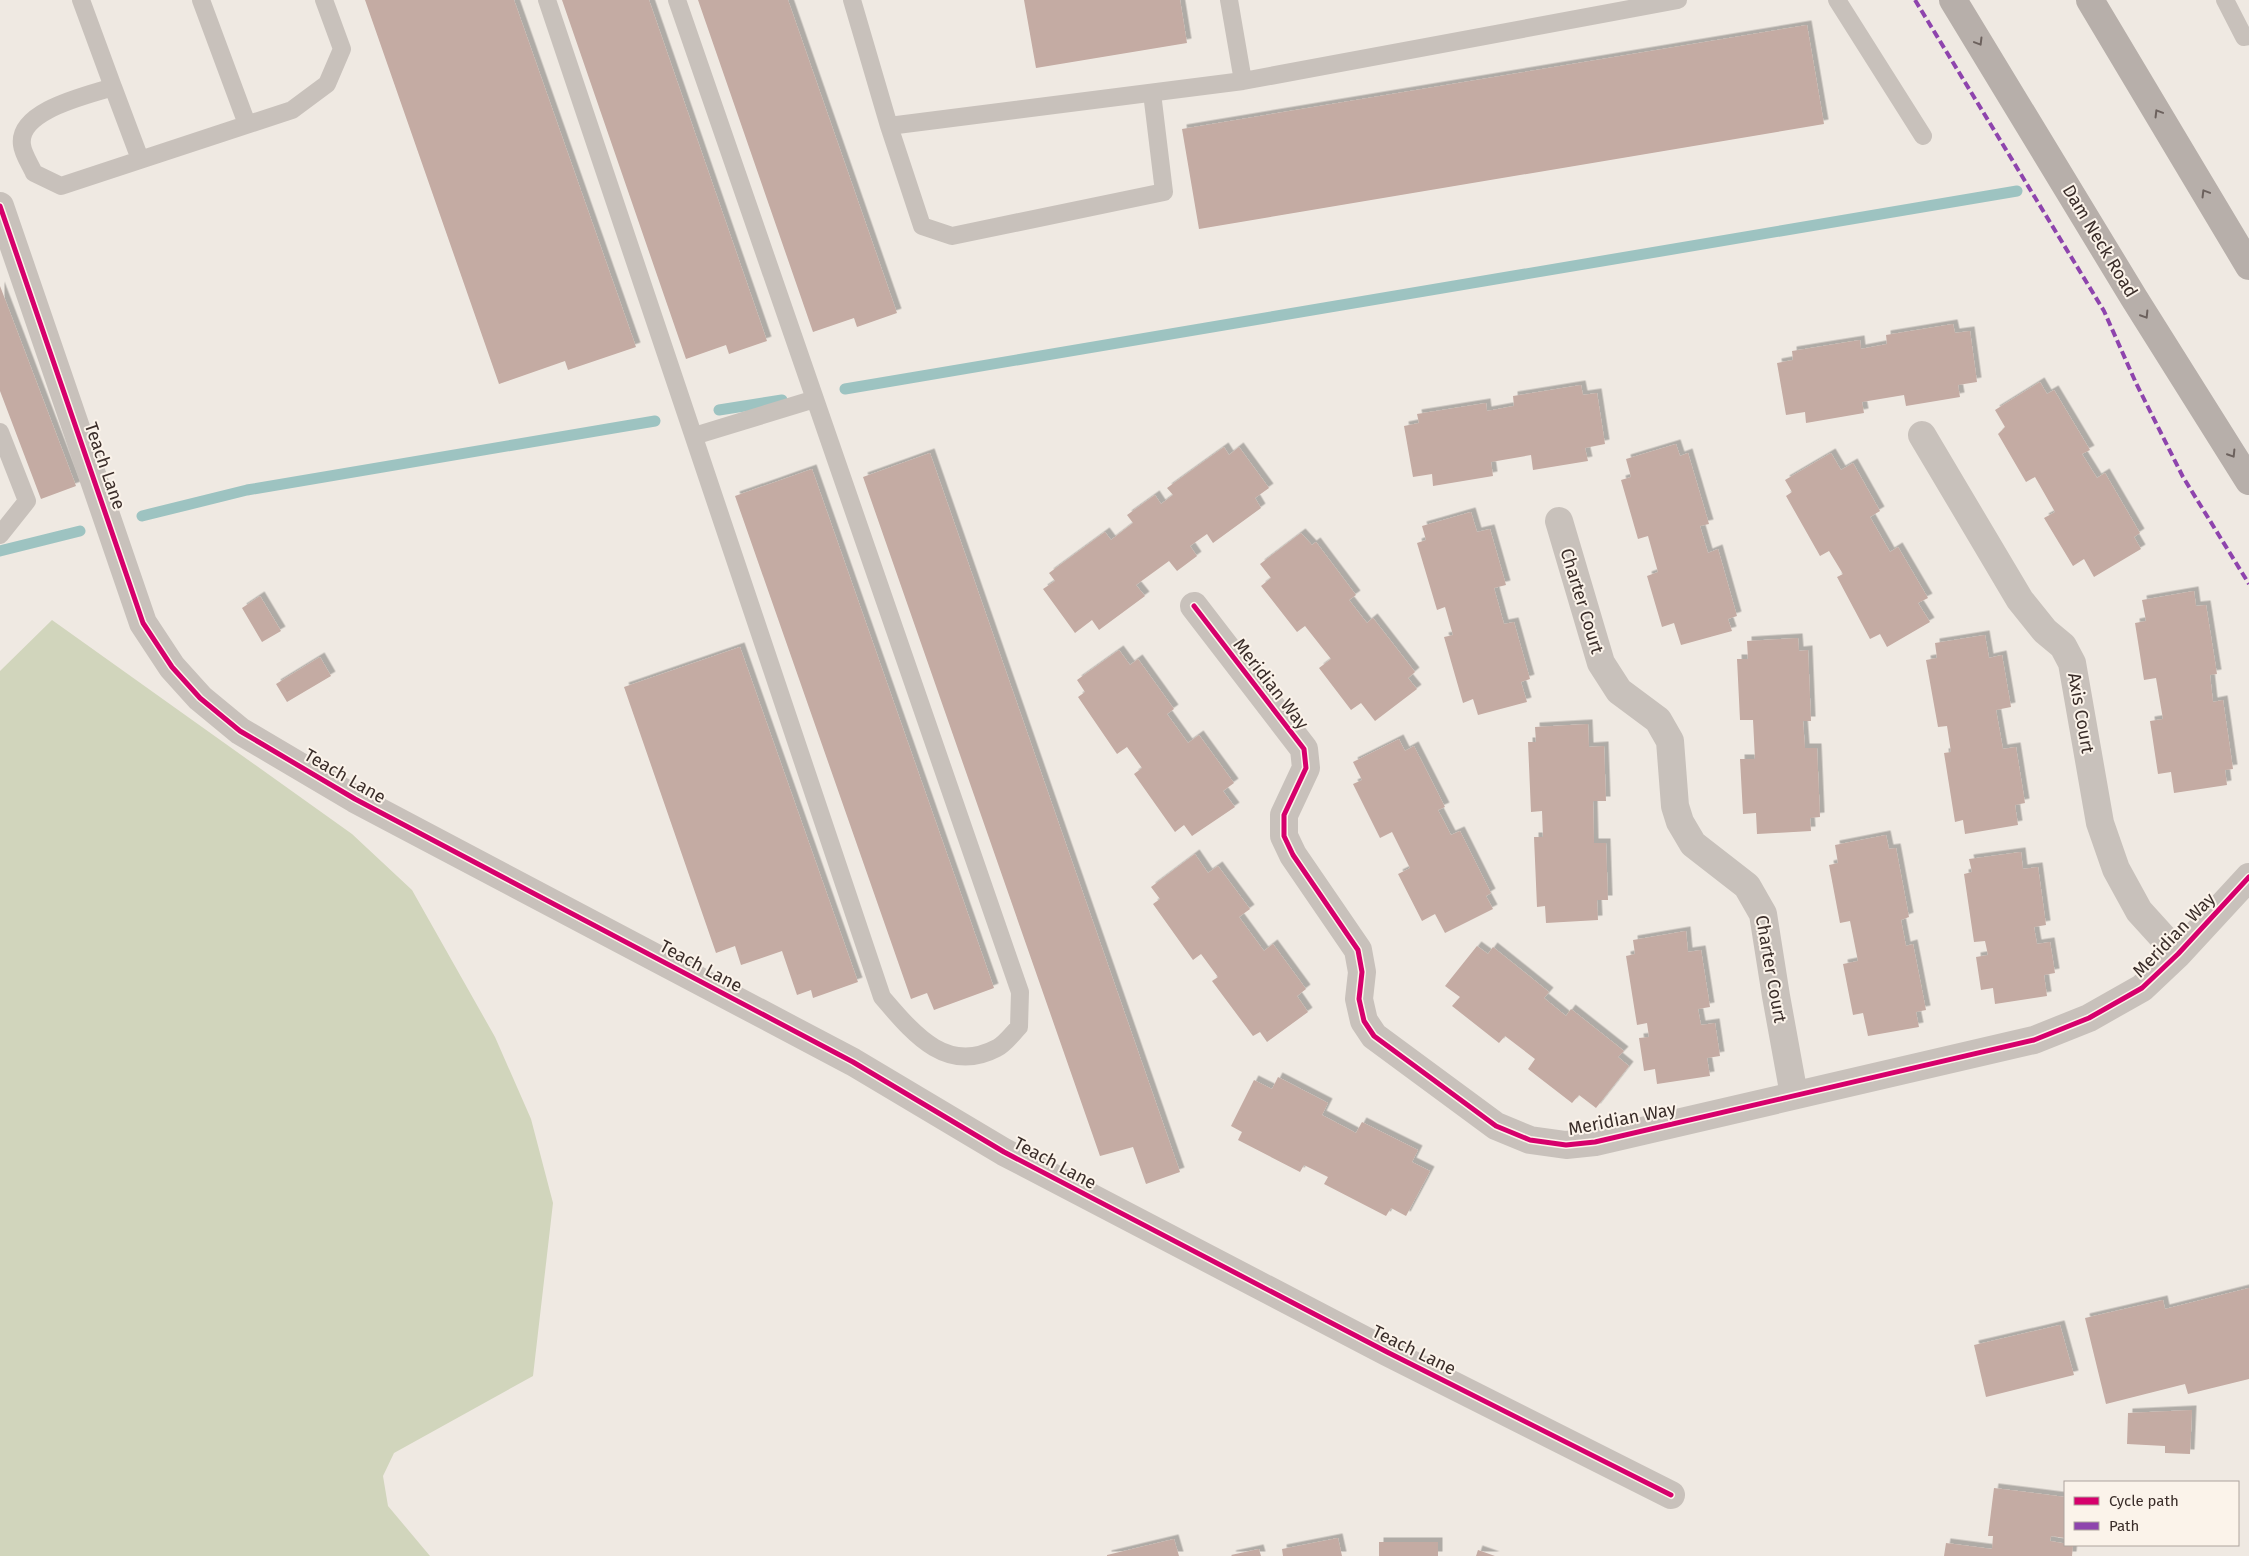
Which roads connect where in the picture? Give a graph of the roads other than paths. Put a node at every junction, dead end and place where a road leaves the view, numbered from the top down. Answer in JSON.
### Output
{"nodes":[{"id":1,"x":81,"y":0,"type":"edge"},
{"id":2,"x":201,"y":0,"type":"edge"},
{"id":3,"x":324,"y":0,"type":"edge"},
{"id":4,"x":547,"y":0,"type":"edge"},
{"id":5,"x":677,"y":0,"type":"edge"},
{"id":6,"x":852,"y":0,"type":"edge"},
{"id":7,"x":1229,"y":0,"type":"edge"},
{"id":8,"x":1678,"y":0,"type":"edge"},
{"id":9,"x":1837,"y":0,"type":"edge"},
{"id":10,"x":1953,"y":0,"type":"edge"},
{"id":11,"x":2090,"y":0,"type":"edge"},
{"id":12,"x":2225,"y":0,"type":"edge"},
{"id":13,"x":2249,"y":36,"type":"edge"},
{"id":14,"x":1243,"y":81,"type":"junction"},
{"id":15,"x":113,"y":87,"type":"junction"},
{"id":16,"x":1152,"y":93,"type":"junction"},
{"id":17,"x":248,"y":124,"type":"junction"},
{"id":18,"x":888,"y":126,"type":"junction"},
{"id":19,"x":1923,"y":136,"type":"dead end"},
{"id":20,"x":140,"y":160,"type":"junction"},
{"id":21,"x":0,"y":206,"type":"edge"},
{"id":22,"x":2249,"y":266,"type":"edge"},
{"id":23,"x":815,"y":400,"type":"junction"},
{"id":24,"x":0,"y":432,"type":"edge"},
{"id":25,"x":1922,"y":435,"type":"dead end"},
{"id":26,"x":694,"y":436,"type":"junction"},
{"id":27,"x":2249,"y":481,"type":"edge"},
{"id":28,"x":1558,"y":521,"type":"dead end"},
{"id":29,"x":0,"y":534,"type":"edge"},
{"id":30,"x":1194,"y":606,"type":"dead end"},
{"id":31,"x":2249,"y":877,"type":"edge"},
{"id":32,"x":2178,"y":954,"type":"junction"},
{"id":33,"x":1794,"y":1095,"type":"junction"},
{"id":34,"x":1671,"y":1495,"type":"dead end"}],
"edges":[{"from":1,"to":15,"type":"lane"},
{"from":2,"to":17,"type":"lane"},
{"from":3,"to":17,"type":"lane"},
{"from":4,"to":26,"type":"lane"},
{"from":5,"to":23,"type":"lane"},
{"from":6,"to":18,"type":"lane"},
{"from":7,"to":14,"type":"lane"},
{"from":8,"to":14,"type":"lane"},
{"from":9,"to":19,"type":"lane"},
{"from":10,"to":27,"type":"main road","name":"Dam Neck Road","one_way":true},
{"from":22,"to":11,"type":"main road","one_way":true},
{"from":12,"to":13,"type":"lane"},
{"from":14,"to":16,"type":"lane"},
{"from":15,"to":20,"type":"lane"},
{"from":15,"to":20,"type":"lane"},
{"from":16,"to":18,"type":"lane"},
{"from":16,"to":18,"type":"lane"},
{"from":17,"to":20,"type":"lane"},
{"from":21,"to":34,"type":"street","name":"Teach Lane"},
{"from":23,"to":26,"type":"lane"},
{"from":23,"to":26,"type":"lane"},
{"from":24,"to":29,"type":"lane"},
{"from":25,"to":32,"type":"street","name":"Axis Court"},
{"from":28,"to":33,"type":"street","name":"Charter Court"},
{"from":30,"to":33,"type":"street","name":"Meridian Way"},
{"from":31,"to":32,"type":"street","name":"Meridian Way"},
{"from":32,"to":33,"type":"street","name":"Meridian Way"}]}
